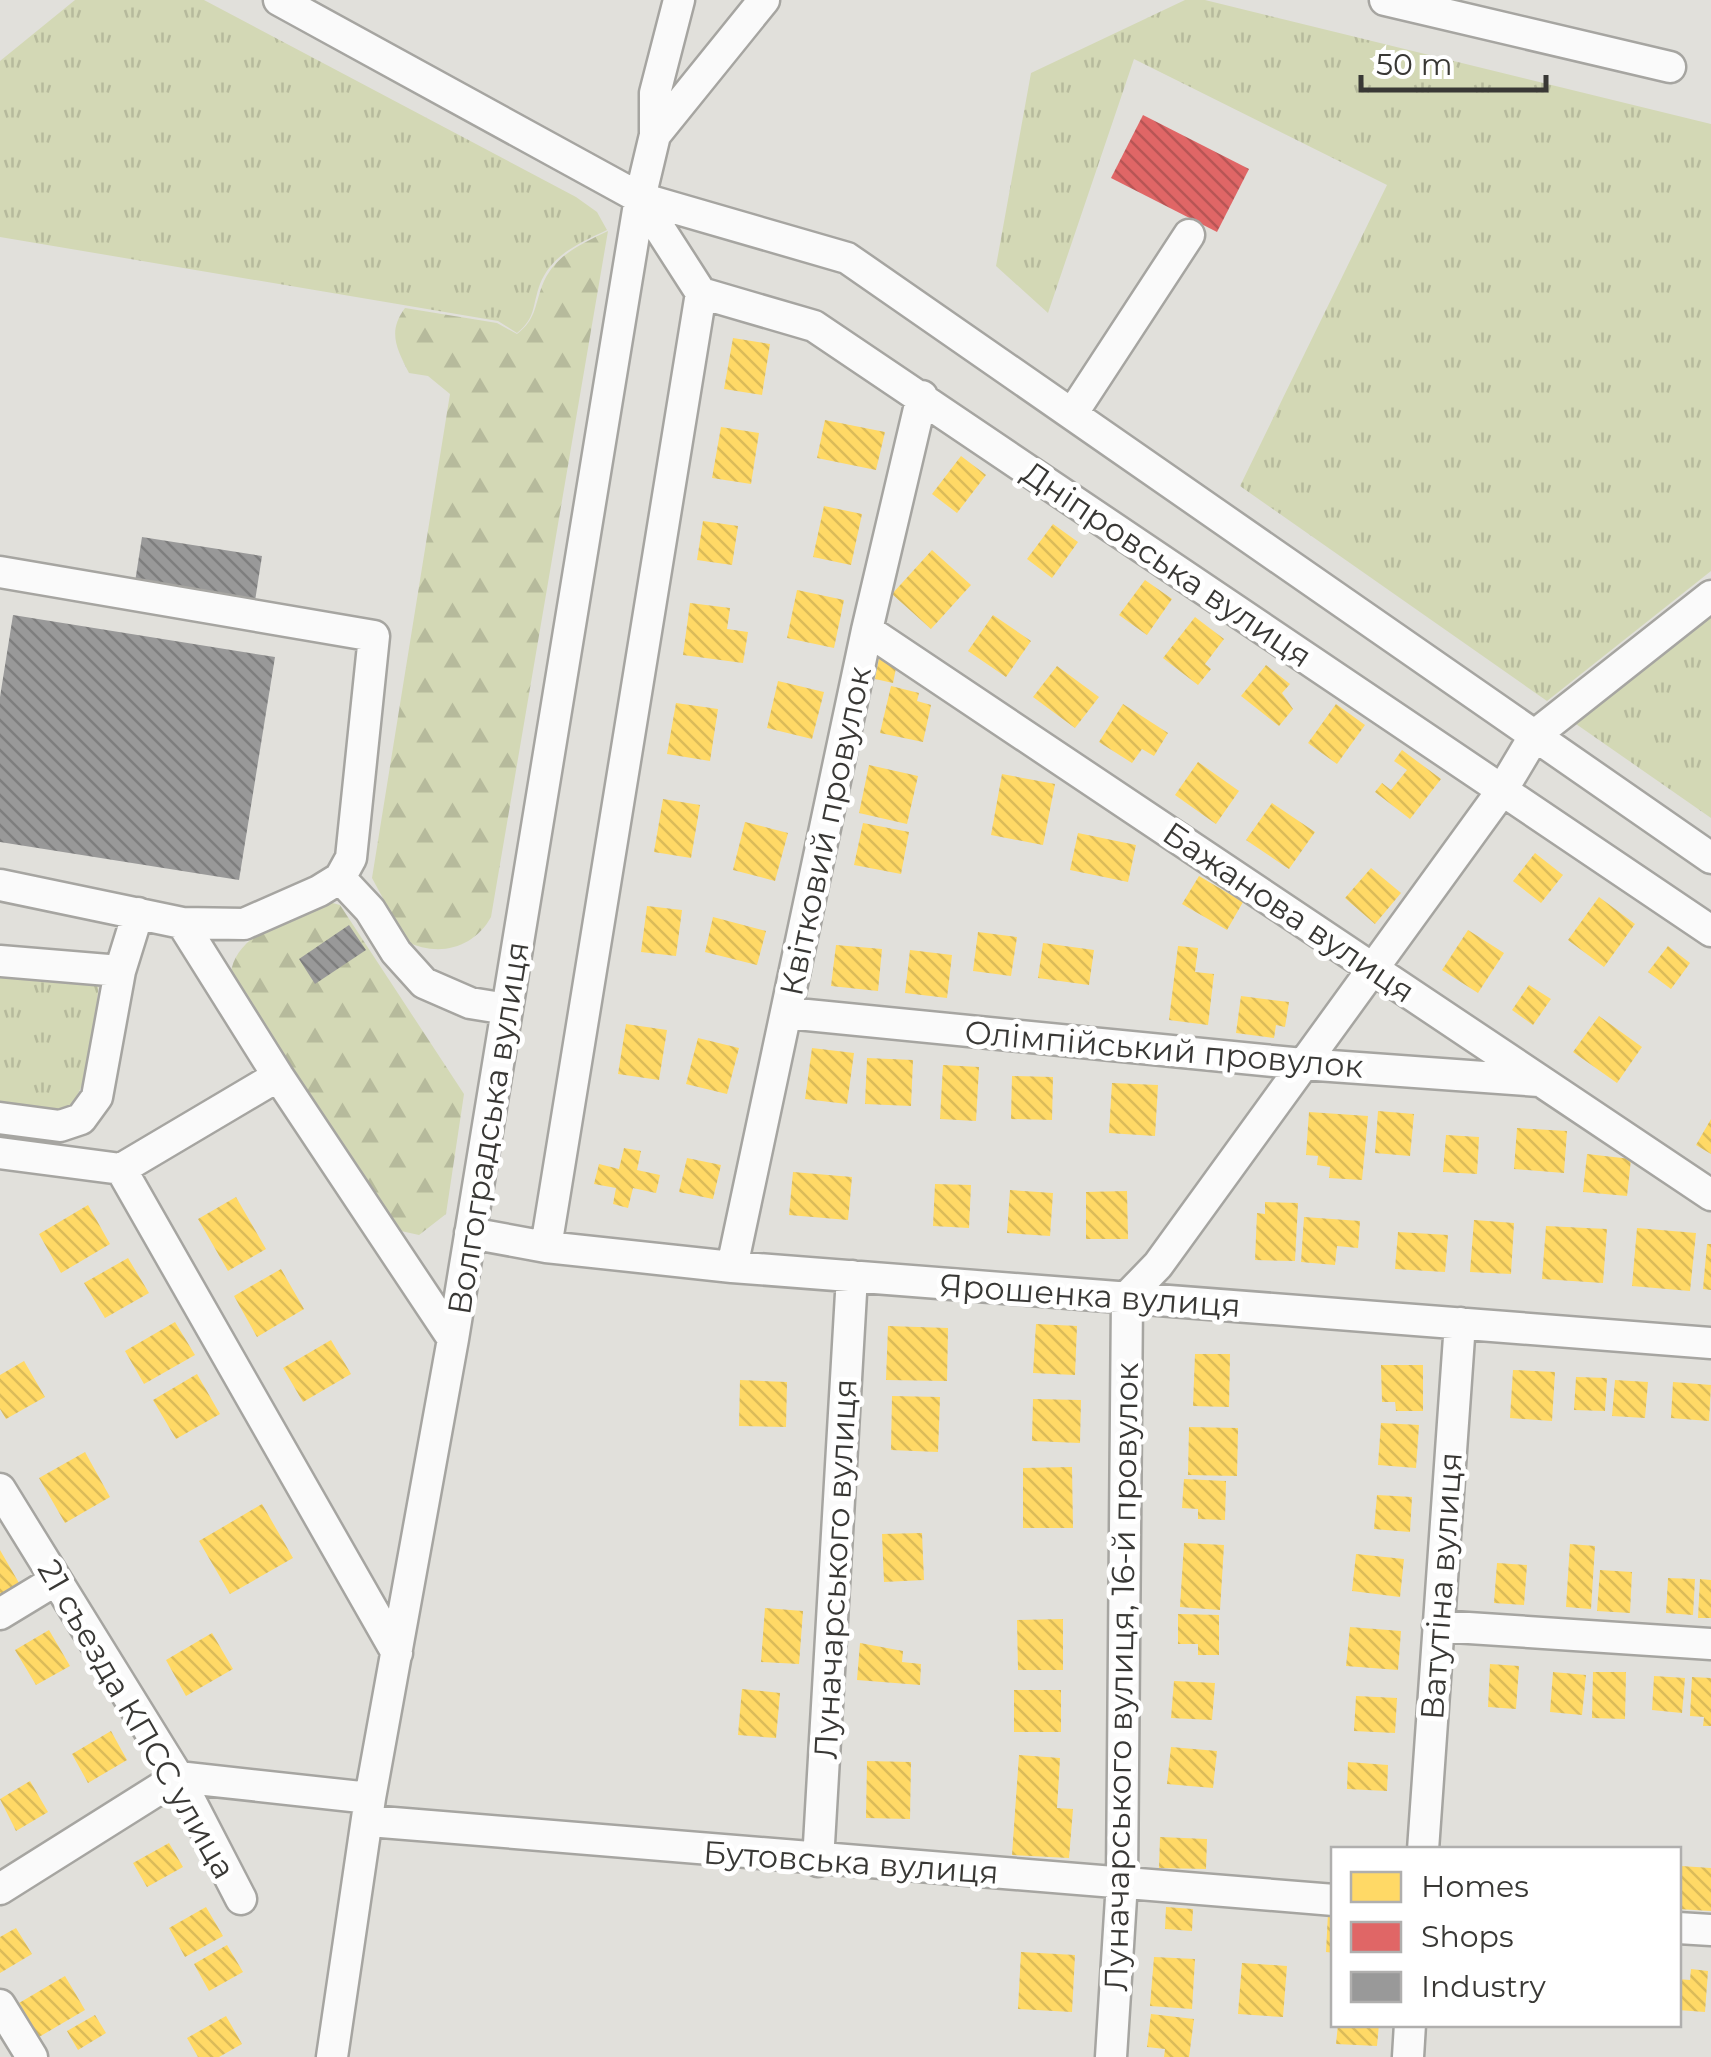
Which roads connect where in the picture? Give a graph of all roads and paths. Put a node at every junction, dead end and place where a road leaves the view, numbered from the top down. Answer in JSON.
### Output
{"nodes":[{"id":1,"x":279,"y":0,"type":"edge"},
{"id":2,"x":679,"y":0,"type":"edge"},
{"id":3,"x":764,"y":0,"type":"edge"},
{"id":4,"x":1385,"y":0,"type":"edge"},
{"id":5,"x":1670,"y":67,"type":"dead end"},
{"id":6,"x":656,"y":135,"type":"junction"},
{"id":7,"x":640,"y":198,"type":"junction"},
{"id":8,"x":1189,"y":235,"type":"dead end"},
{"id":9,"x":701,"y":293,"type":"junction"},
{"id":10,"x":922,"y":396,"type":"junction"},
{"id":11,"x":1072,"y":414,"type":"junction"},
{"id":12,"x":0,"y":572,"type":"edge"},
{"id":13,"x":1711,"y":596,"type":"edge"},
{"id":14,"x":867,"y":630,"type":"junction"},
{"id":15,"x":1535,"y":735,"type":"junction"},
{"id":16,"x":1501,"y":792,"type":"junction"},
{"id":17,"x":1711,"y":858,"type":"edge"},
{"id":18,"x":340,"y":878,"type":"junction"},
{"id":19,"x":0,"y":884,"type":"edge"},
{"id":20,"x":138,"y":913,"type":"junction"},
{"id":21,"x":182,"y":922,"type":"junction"},
{"id":22,"x":1711,"y":932,"type":"edge"},
{"id":23,"x":0,"y":961,"type":"edge"},
{"id":24,"x":1373,"y":968,"type":"junction"},
{"id":25,"x":120,"y":971,"type":"junction"},
{"id":26,"x":507,"y":1009,"type":"junction"},
{"id":27,"x":787,"y":1013,"type":"junction"},
{"id":28,"x":1304,"y":1064,"type":"junction"},
{"id":29,"x":278,"y":1076,"type":"junction"},
{"id":30,"x":1542,"y":1081,"type":"junction"},
{"id":31,"x":0,"y":1118,"type":"edge"},
{"id":32,"x":0,"y":1153,"type":"edge"},
{"id":33,"x":121,"y":1169,"type":"junction"},
{"id":34,"x":1711,"y":1195,"type":"edge"},
{"id":35,"x":470,"y":1233,"type":"junction"},
{"id":36,"x":546,"y":1247,"type":"junction"},
{"id":37,"x":732,"y":1267,"type":"junction"},
{"id":38,"x":852,"y":1276,"type":"junction"},
{"id":39,"x":1127,"y":1298,"type":"junction"},
{"id":40,"x":1460,"y":1324,"type":"junction"},
{"id":41,"x":453,"y":1339,"type":"junction"},
{"id":42,"x":1711,"y":1343,"type":"edge"},
{"id":43,"x":0,"y":1488,"type":"edge"},
{"id":44,"x":56,"y":1580,"type":"junction"},
{"id":45,"x":0,"y":1614,"type":"edge"},
{"id":46,"x":1438,"y":1626,"type":"junction"},
{"id":47,"x":1711,"y":1644,"type":"edge"},
{"id":48,"x":397,"y":1653,"type":"junction"},
{"id":49,"x":178,"y":1777,"type":"junction"},
{"id":50,"x":370,"y":1810,"type":"junction"},
{"id":51,"x":1422,"y":1847,"type":"edge"},
{"id":52,"x":818,"y":1861,"type":"junction"},
{"id":53,"x":1122,"y":1882,"type":"junction"},
{"id":54,"x":0,"y":1889,"type":"edge"},
{"id":55,"x":242,"y":1899,"type":"dead end"},
{"id":56,"x":1331,"y":1900,"type":"edge"},
{"id":57,"x":1681,"y":1928,"type":"edge"},
{"id":58,"x":1711,"y":1930,"type":"edge"},
{"id":59,"x":0,"y":2005,"type":"edge"},
{"id":60,"x":1410,"y":2027,"type":"edge"},
{"id":61,"x":32,"y":2057,"type":"edge"},
{"id":62,"x":332,"y":2057,"type":"edge"},
{"id":63,"x":1112,"y":2057,"type":"edge"},
{"id":64,"x":1408,"y":2057,"type":"edge"}],
"edges":[{"from":1,"to":7,"type":"street","name":"Дніпровська вулиця"},
{"from":2,"to":6,"type":"street"},
{"from":3,"to":6,"type":"street"},
{"from":4,"to":5,"type":"street"},
{"from":6,"to":7,"type":"street","name":"Волгоградська вулиця"},
{"from":7,"to":9,"type":"street","name":"Дніпровська вулиця"},
{"from":7,"to":11,"type":"street","name":"Дніпровська вулиця"},
{"from":7,"to":26,"type":"street","name":"Волгоградська вулиця"},
{"from":8,"to":11,"type":"street"},
{"from":9,"to":10,"type":"street","name":"Дніпровська вулиця"},
{"from":9,"to":36,"type":"street"},
{"from":10,"to":14,"type":"street","name":"Квітковий провулок"},
{"from":10,"to":16,"type":"street","name":"Дніпровська вулиця"},
{"from":11,"to":15,"type":"street","name":"Дніпровська вулиця"},
{"from":12,"to":18,"type":"street"},
{"from":13,"to":15,"type":"street"},
{"from":14,"to":24,"type":"street","name":"Бажанова вулиця"},
{"from":14,"to":27,"type":"street","name":"Квітковий провулок"},
{"from":15,"to":16,"type":"street"},
{"from":15,"to":17,"type":"street","name":"Дніпровська вулиця"},
{"from":16,"to":22,"type":"street","name":"Дніпровська вулиця"},
{"from":16,"to":24,"type":"street"},
{"from":18,"to":21,"type":"street"},
{"from":18,"to":26,"type":"street"},
{"from":19,"to":20,"type":"street"},
{"from":20,"to":21,"type":"street"},
{"from":20,"to":25,"type":"street"},
{"from":21,"to":29,"type":"street"},
{"from":23,"to":25,"type":"street"},
{"from":24,"to":28,"type":"street"},
{"from":24,"to":30,"type":"street","name":"Бажанова вулиця"},
{"from":25,"to":31,"type":"street"},
{"from":26,"to":35,"type":"street","name":"Волгоградська вулиця"},
{"from":27,"to":28,"type":"street","name":"Олімпійський провулок"},
{"from":27,"to":37,"type":"street","name":"Квітковий провулок"},
{"from":28,"to":30,"type":"street","name":"Олімпійський провулок"},
{"from":28,"to":39,"type":"street"},
{"from":29,"to":33,"type":"street"},
{"from":29,"to":41,"type":"street"},
{"from":30,"to":34,"type":"street","name":"Бажанова вулиця"},
{"from":32,"to":33,"type":"street"},
{"from":33,"to":48,"type":"street"},
{"from":35,"to":36,"type":"street","name":"Ярошенка вулиця"},
{"from":35,"to":41,"type":"street","name":"Волгоградська вулиця"},
{"from":36,"to":37,"type":"street","name":"Ярошенка вулиця"},
{"from":37,"to":38,"type":"street","name":"Ярошенка вулиця"},
{"from":38,"to":39,"type":"street","name":"Ярошенка вулиця"},
{"from":38,"to":52,"type":"street","name":"Луначарського вулиця"},
{"from":39,"to":40,"type":"street","name":"Ярошенка вулиця"},
{"from":39,"to":53,"type":"street","name":"Луначарського вулиця, 16-й провулок"},
{"from":40,"to":42,"type":"street","name":"Ярошенка вулиця"},
{"from":40,"to":46,"type":"street","name":"Ватутіна вулиця"},
{"from":41,"to":48,"type":"street","name":"Волгоградська вулиця"},
{"from":43,"to":44,"type":"street","name":"21 съезда КПСС улица"},
{"from":44,"to":45,"type":"street"},
{"from":44,"to":49,"type":"street","name":"21 съезда КПСС улица"},
{"from":46,"to":47,"type":"street"},
{"from":46,"to":51,"type":"street","name":"Ватутіна вулиця"},
{"from":48,"to":50,"type":"street","name":"Волгоградська вулиця"},
{"from":49,"to":50,"type":"street","name":"Бутовська вулиця"},
{"from":49,"to":54,"type":"street"},
{"from":49,"to":55,"type":"street","name":"21 съезда КПСС улица"},
{"from":50,"to":52,"type":"street","name":"Бутовська вулиця"},
{"from":50,"to":62,"type":"street","name":"Волгоградська вулиця"},
{"from":52,"to":53,"type":"street","name":"Бутовська вулиця"},
{"from":53,"to":56,"type":"street","name":"Бутовська вулиця"},
{"from":53,"to":63,"type":"street","name":"Луначарського вулиця, 16-й провулок"},
{"from":57,"to":58,"type":"street"},
{"from":59,"to":61,"type":"street"},
{"from":60,"to":64,"type":"street"}]}
